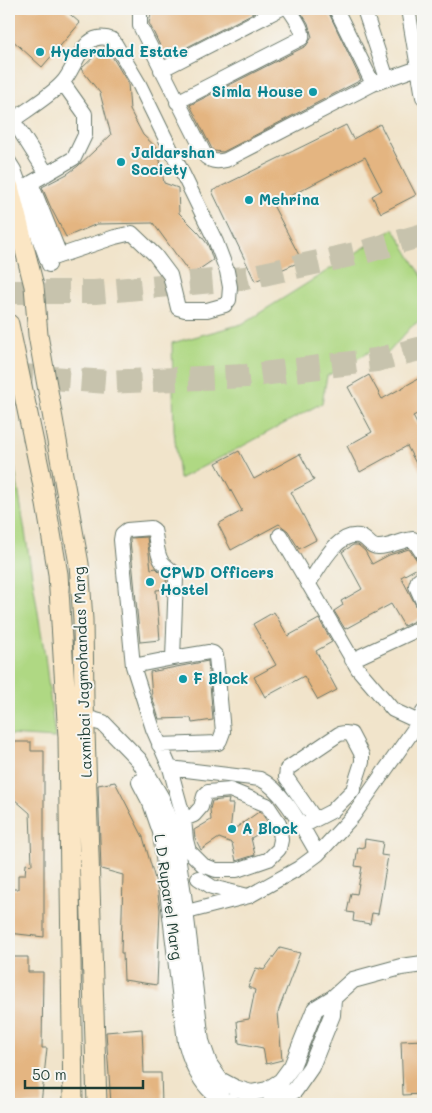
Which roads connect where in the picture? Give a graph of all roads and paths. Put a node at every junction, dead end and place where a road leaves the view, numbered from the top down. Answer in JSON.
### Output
{"nodes":[{"id":1,"x":140,"y":9,"type":"edge"},
{"id":2,"x":280,"y":9,"type":"edge"},
{"id":3,"x":289,"y":9,"type":"edge"},
{"id":4,"x":336,"y":9,"type":"edge"},
{"id":5,"x":364,"y":9,"type":"edge"},
{"id":6,"x":408,"y":9,"type":"edge"},
{"id":7,"x":418,"y":68,"type":"junction"},
{"id":8,"x":161,"y":70,"type":"junction"},
{"id":9,"x":387,"y":79,"type":"junction"},
{"id":10,"x":63,"y":82,"type":"junction"},
{"id":11,"x":374,"y":84,"type":"junction"},
{"id":12,"x":423,"y":97,"type":"edge"},
{"id":13,"x":177,"y":102,"type":"junction"},
{"id":14,"x":11,"y":121,"type":"edge"},
{"id":15,"x":9,"y":162,"type":"edge"},
{"id":16,"x":47,"y":174,"type":"junction"},
{"id":17,"x":9,"y":187,"type":"edge"},
{"id":18,"x":52,"y":260,"type":"junction"},
{"id":19,"x":9,"y":324,"type":"edge"},
{"id":20,"x":280,"y":535,"type":"dead end"},
{"id":21,"x":423,"y":554,"type":"edge"},
{"id":22,"x":423,"y":576,"type":"edge"},
{"id":23,"x":308,"y":584,"type":"junction"},
{"id":24,"x":423,"y":602,"type":"edge"},
{"id":25,"x":423,"y":627,"type":"edge"},
{"id":26,"x":173,"y":658,"type":"junction"},
{"id":27,"x":352,"y":660,"type":"junction"},
{"id":28,"x":133,"y":666,"type":"junction"},
{"id":29,"x":421,"y":717,"type":"edge"},
{"id":30,"x":76,"y":720,"type":"junction"},
{"id":31,"x":159,"y":745,"type":"junction"},
{"id":32,"x":170,"y":768,"type":"junction"},
{"id":33,"x":184,"y":819,"type":"junction"},
{"id":34,"x":316,"y":819,"type":"junction"},
{"id":35,"x":301,"y":827,"type":"junction"},
{"id":36,"x":318,"y":854,"type":"junction"},
{"id":37,"x":216,"y":870,"type":"junction"},
{"id":38,"x":198,"y":878,"type":"dead end"},
{"id":39,"x":212,"y":887,"type":"junction"},
{"id":40,"x":249,"y":896,"type":"junction"},
{"id":41,"x":179,"y":915,"type":"junction"},
{"id":42,"x":423,"y":964,"type":"edge"},
{"id":43,"x":333,"y":998,"type":"junction"},
{"id":44,"x":95,"y":1020,"type":"junction"},
{"id":45,"x":72,"y":1022,"type":"junction"},
{"id":46,"x":73,"y":1104,"type":"edge"},
{"id":47,"x":97,"y":1104,"type":"edge"},
{"id":48,"x":233,"y":1104,"type":"edge"},
{"id":49,"x":270,"y":1104,"type":"edge"}],
"edges":[{"from":1,"to":8,"type":"street"},
{"from":2,"to":8,"type":"street"},
{"from":3,"to":13,"type":"street"},
{"from":4,"to":11,"type":"street"},
{"from":5,"to":9,"type":"street"},
{"from":6,"to":7,"type":"street"},
{"from":7,"to":9,"type":"street"},
{"from":7,"to":12,"type":"street"},
{"from":8,"to":13,"type":"street"},
{"from":9,"to":11,"type":"street"},
{"from":10,"to":14,"type":"street"},
{"from":10,"to":16,"type":"street"},
{"from":10,"to":18,"type":"street"},
{"from":11,"to":13,"type":"street"},
{"from":14,"to":16,"type":"street"},
{"from":15,"to":18,"type":"street"},
{"from":16,"to":18,"type":"street"},
{"from":17,"to":30,"type":"main road","name":"Laxmibai Jagmohandas Marg"},
{"from":19,"to":30,"type":"main road","name":"Laxmibai Jagmohandas Marg"},
{"from":20,"to":23,"type":"street"},
{"from":21,"to":23,"type":"street"},
{"from":22,"to":24,"type":"street"},
{"from":23,"to":27,"type":"street"},
{"from":25,"to":27,"type":"street"},
{"from":26,"to":28,"type":"street"},
{"from":26,"to":28,"type":"street"},
{"from":26,"to":31,"type":"street"},
{"from":27,"to":29,"type":"street"},
{"from":28,"to":31,"type":"street"},
{"from":29,"to":36,"type":"street"},
{"from":30,"to":41,"type":"street","name":"L D Ruparel Marg"},
{"from":30,"to":44,"type":"main road","name":"Laxmibai Jagmohandas Marg"},
{"from":30,"to":45,"type":"main road","name":"Laxmibai Jagmohandas Marg"},
{"from":31,"to":32,"type":"street"},
{"from":32,"to":33,"type":"street"},
{"from":32,"to":35,"type":"street"},
{"from":33,"to":37,"type":"street"},
{"from":33,"to":37,"type":"street"},
{"from":34,"to":34,"type":"street"},
{"from":34,"to":35,"type":"street"},
{"from":35,"to":36,"type":"street"},
{"from":36,"to":40,"type":"street"},
{"from":37,"to":39,"type":"street"},
{"from":38,"to":39,"type":"street"},
{"from":39,"to":40,"type":"street"},
{"from":40,"to":41,"type":"street"},
{"from":41,"to":43,"type":"street"},
{"from":41,"to":48,"type":"street","name":"L D Ruparel Marg"},
{"from":42,"to":43,"type":"street"},
{"from":43,"to":49,"type":"street"},
{"from":44,"to":45,"type":"main road"},
{"from":44,"to":47,"type":"main road","name":"Laxmibai Jagmohandas Marg"},
{"from":45,"to":46,"type":"main road","name":"Laxmibai Jagmohandas Marg"}]}
